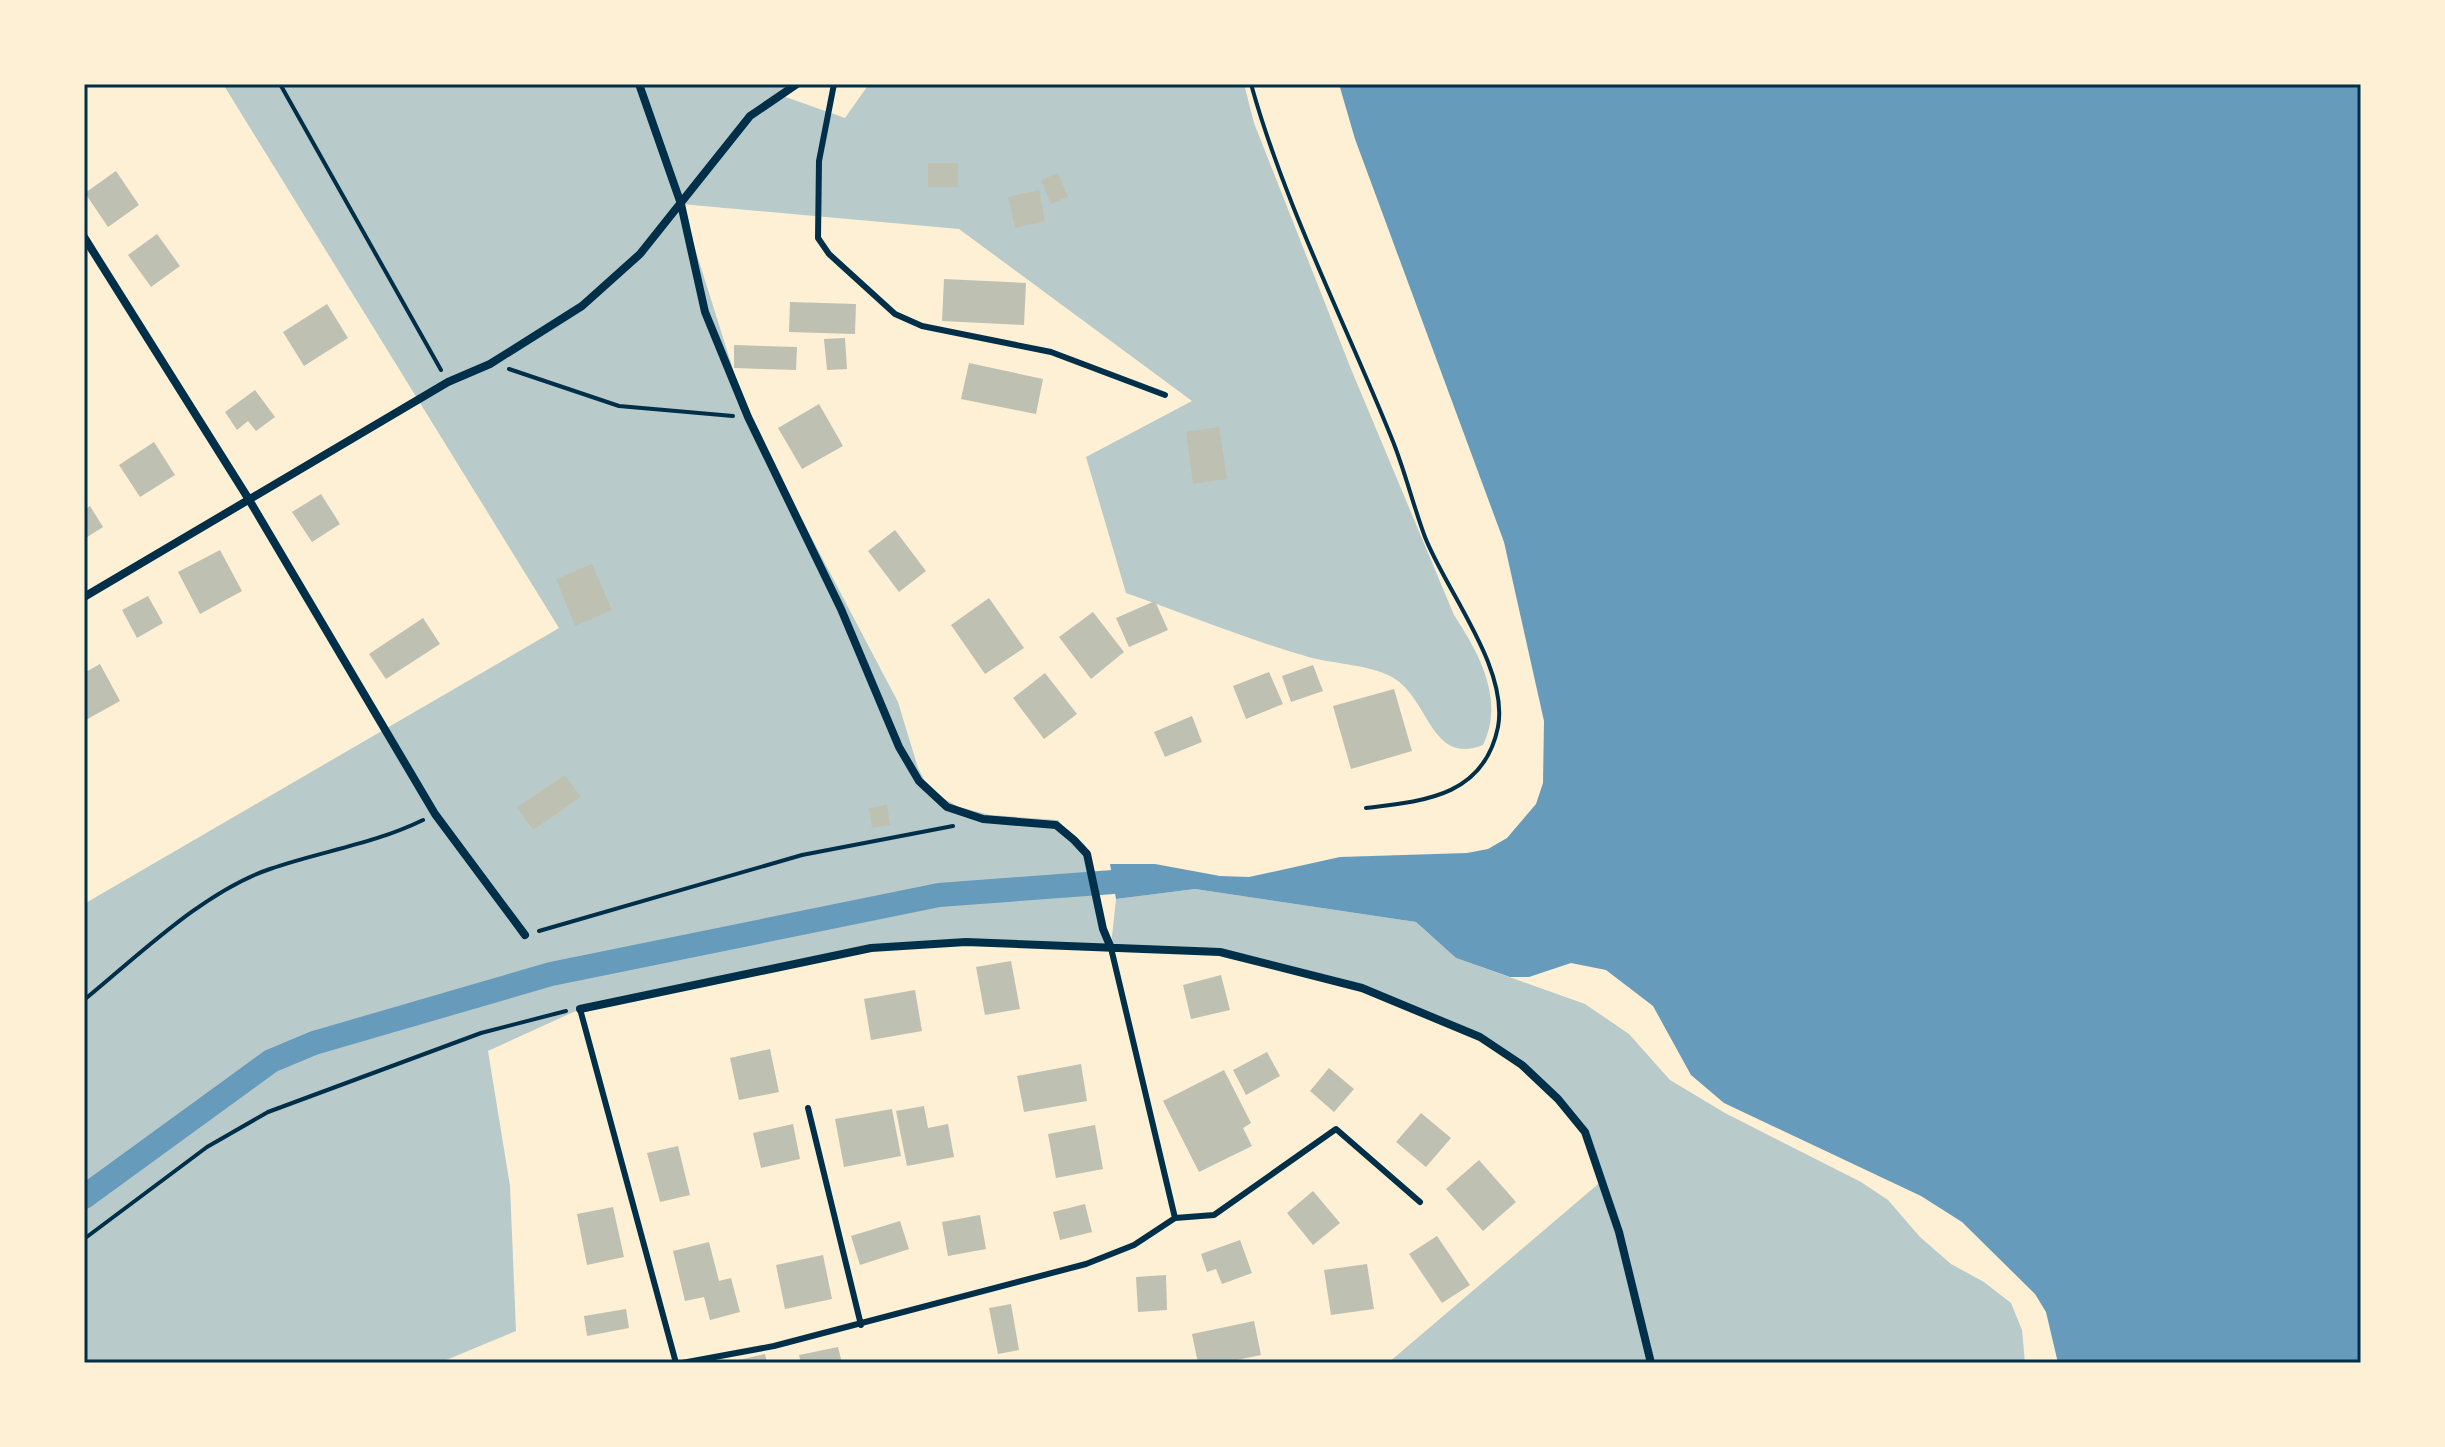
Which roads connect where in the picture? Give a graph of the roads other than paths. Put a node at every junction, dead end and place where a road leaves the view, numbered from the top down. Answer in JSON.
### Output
{"nodes":[{"id":1,"x":639,"y":84,"type":"edge"},
{"id":2,"x":797,"y":84,"type":"edge"},
{"id":3,"x":834,"y":84,"type":"edge"},
{"id":4,"x":681,"y":204,"type":"junction"},
{"id":5,"x":84,"y":237,"type":"edge"},
{"id":6,"x":1165,"y":395,"type":"dead end"},
{"id":7,"x":248,"y":498,"type":"junction"},
{"id":8,"x":84,"y":597,"type":"edge"},
{"id":9,"x":525,"y":935,"type":"road end"},
{"id":10,"x":1111,"y":948,"type":"junction"},
{"id":11,"x":580,"y":1009,"type":"joint"},
{"id":12,"x":808,"y":1108,"type":"dead end"},
{"id":13,"x":1420,"y":1202,"type":"dead end"},
{"id":14,"x":1175,"y":1218,"type":"junction"},
{"id":15,"x":861,"y":1325,"type":"junction"},
{"id":16,"x":676,"y":1363,"type":"edge"},
{"id":17,"x":682,"y":1363,"type":"edge"},
{"id":18,"x":1651,"y":1363,"type":"edge"}],
"edges":[{"from":1,"to":4,"type":"street"},
{"from":2,"to":4,"type":"street"},
{"from":3,"to":6,"type":"lane"},
{"from":4,"to":7,"type":"street"},
{"from":4,"to":10,"type":"street"},
{"from":5,"to":7,"type":"street"},
{"from":7,"to":8,"type":"street"},
{"from":7,"to":9,"type":"street"},
{"from":10,"to":11,"type":"street"},
{"from":10,"to":14,"type":"lane"},
{"from":10,"to":18,"type":"street"},
{"from":11,"to":16,"type":"lane"},
{"from":12,"to":15,"type":"lane"},
{"from":13,"to":14,"type":"lane"},
{"from":14,"to":15,"type":"lane"},
{"from":15,"to":17,"type":"lane"}]}
